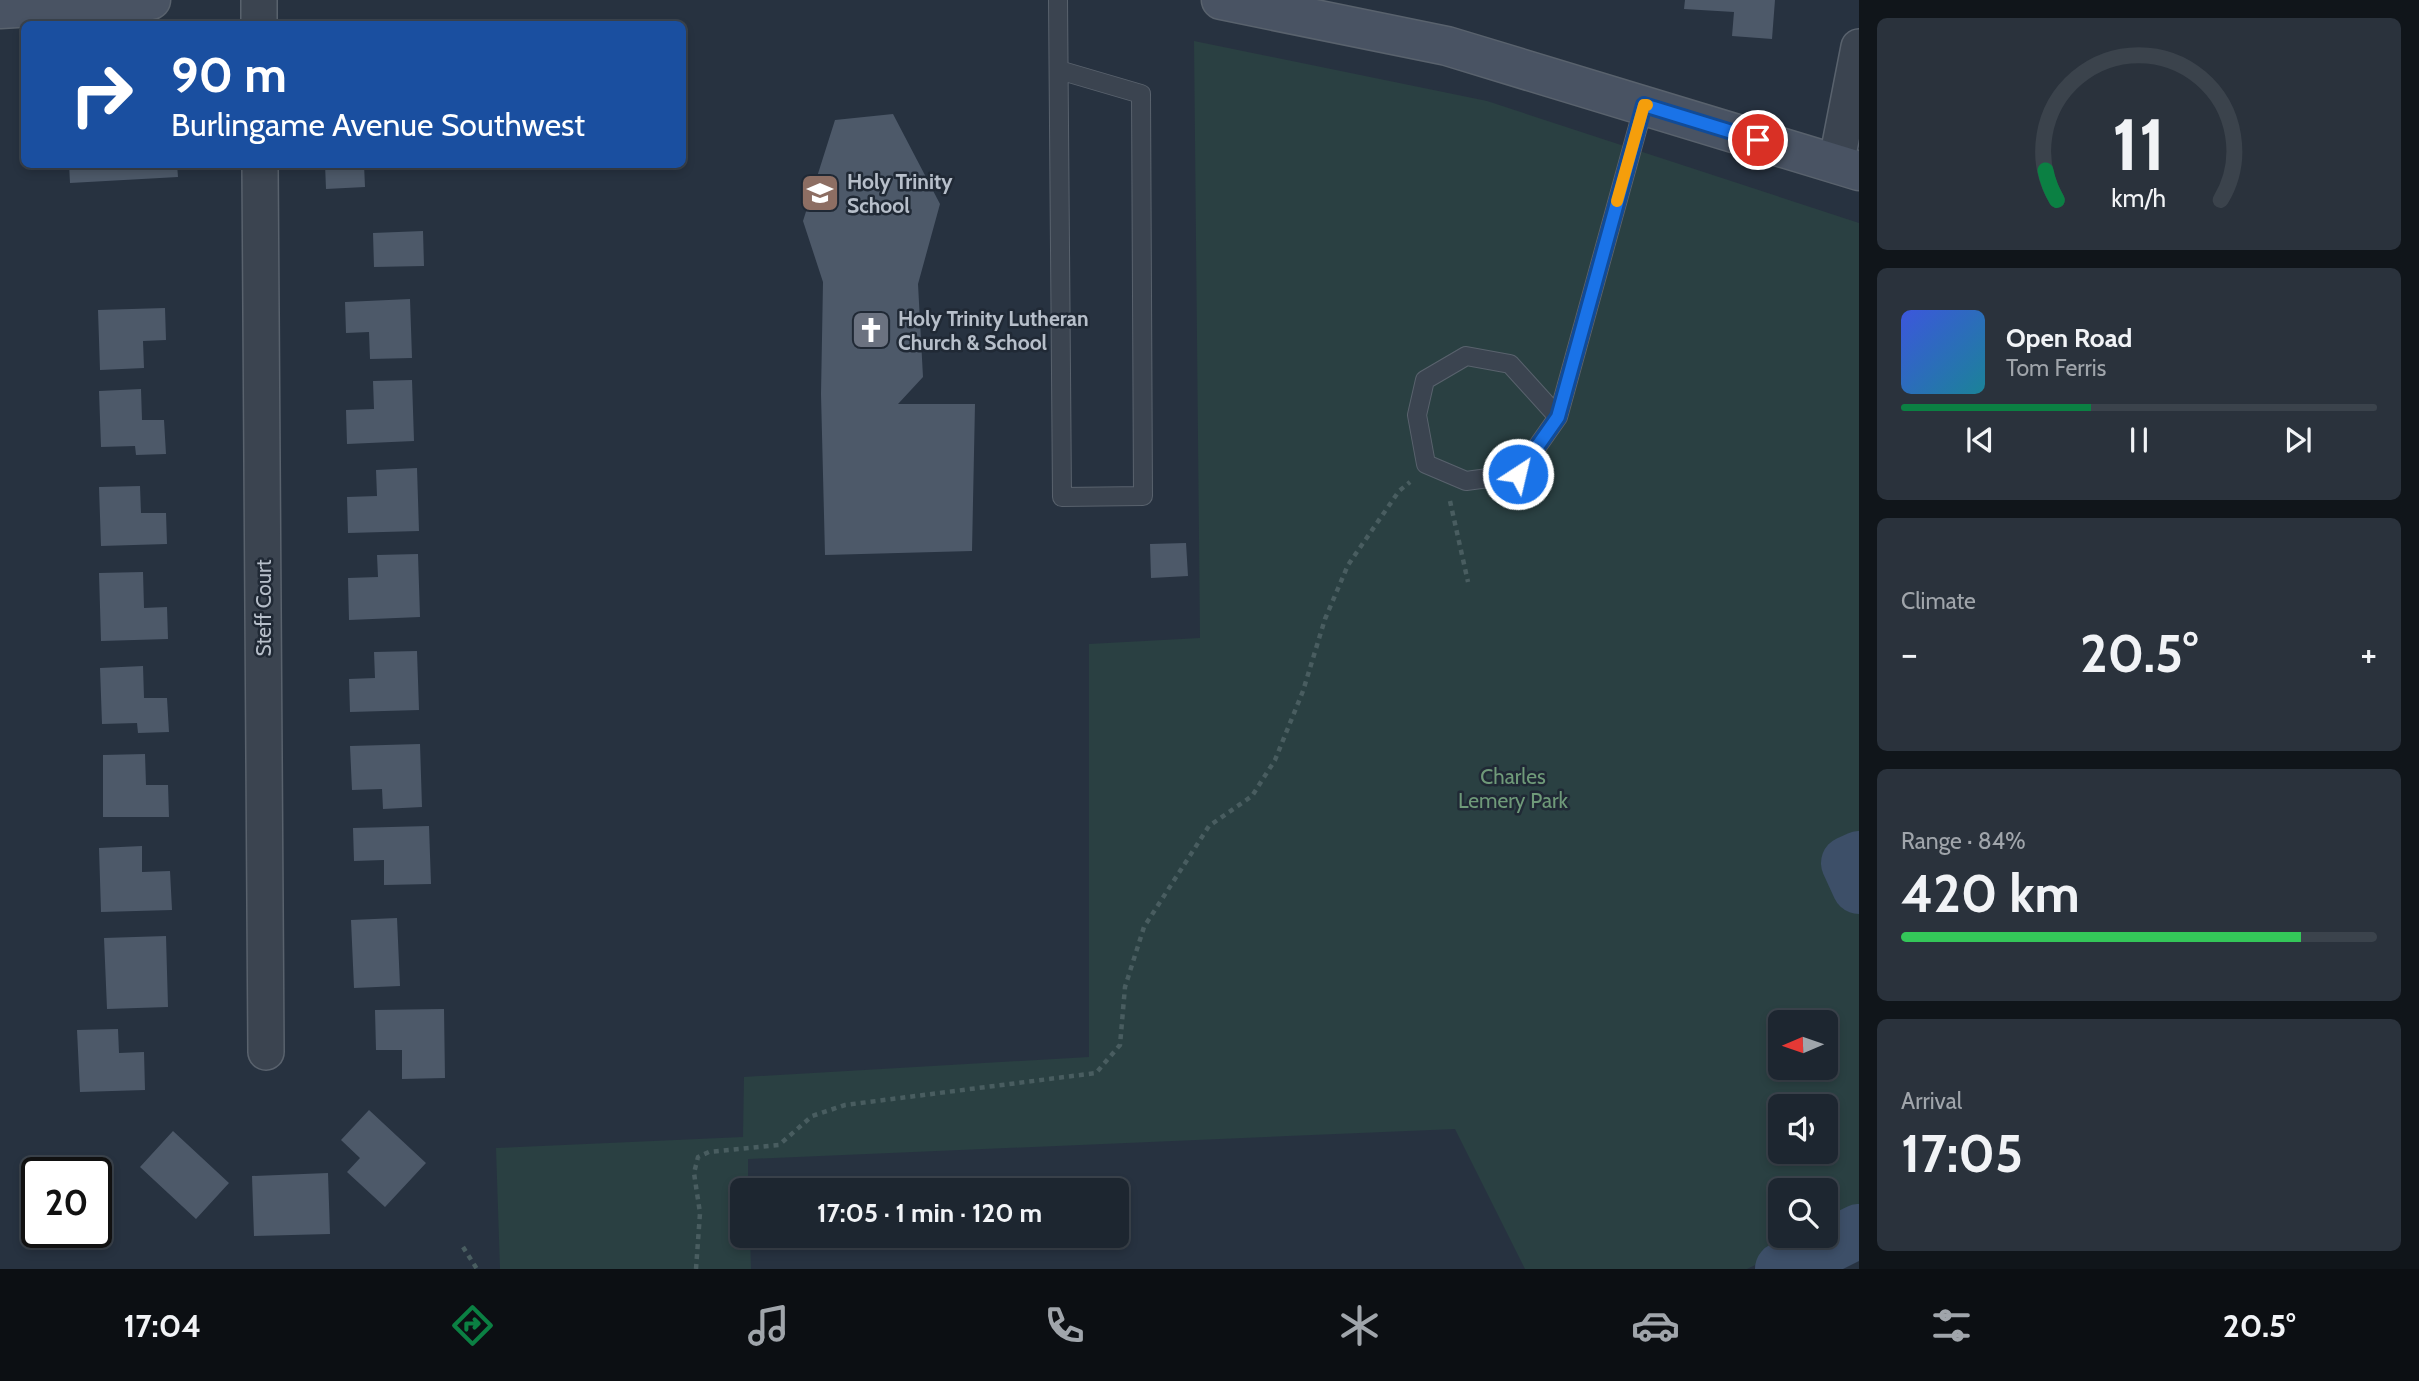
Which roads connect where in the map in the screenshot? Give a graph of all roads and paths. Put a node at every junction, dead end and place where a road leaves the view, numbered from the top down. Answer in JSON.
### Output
{"nodes":[{"id":1,"x":151,"y":0,"type":"edge"},
{"id":2,"x":259,"y":0,"type":"edge"},
{"id":3,"x":1058,"y":0,"type":"edge"},
{"id":4,"x":1221,"y":0,"type":"edge"},
{"id":5,"x":0,"y":9,"type":"edge"},
{"id":6,"x":259,"y":21,"type":"edge"},
{"id":7,"x":1859,"y":47,"type":"edge"},
{"id":8,"x":1059,"y":70,"type":"junction"},
{"id":9,"x":1644,"y":105,"type":"junction"},
{"id":10,"x":260,"y":168,"type":"edge"},
{"id":11,"x":1848,"y":168,"type":"edge"},
{"id":12,"x":1558,"y":417,"type":"junction"},
{"id":13,"x":1429,"y":465,"type":"junction"},
{"id":14,"x":1446,"y":472,"type":"junction"},
{"id":15,"x":1468,"y":582,"type":"dead end"},
{"id":16,"x":266,"y":1052,"type":"dead end"},
{"id":17,"x":463,"y":1247,"type":"dead end"},
{"id":18,"x":477,"y":1269,"type":"edge"},
{"id":19,"x":696,"y":1269,"type":"edge"}],
"edges":[{"from":1,"to":5,"type":"street"},
{"from":2,"to":6,"type":"street"},
{"from":3,"to":8,"type":"lane"},
{"from":4,"to":9,"type":"street"},
{"from":7,"to":11,"type":"street"},
{"from":8,"to":8,"type":"lane"},
{"from":9,"to":11,"type":"street"},
{"from":9,"to":12,"type":"lane"},
{"from":10,"to":16,"type":"street","name":"Steff Court"},
{"from":12,"to":13,"type":"lane"},
{"from":12,"to":14,"type":"lane"},
{"from":13,"to":14,"type":"lane"},
{"from":13,"to":19,"type":"path"},
{"from":14,"to":15,"type":"path"},
{"from":17,"to":18,"type":"path"}]}
